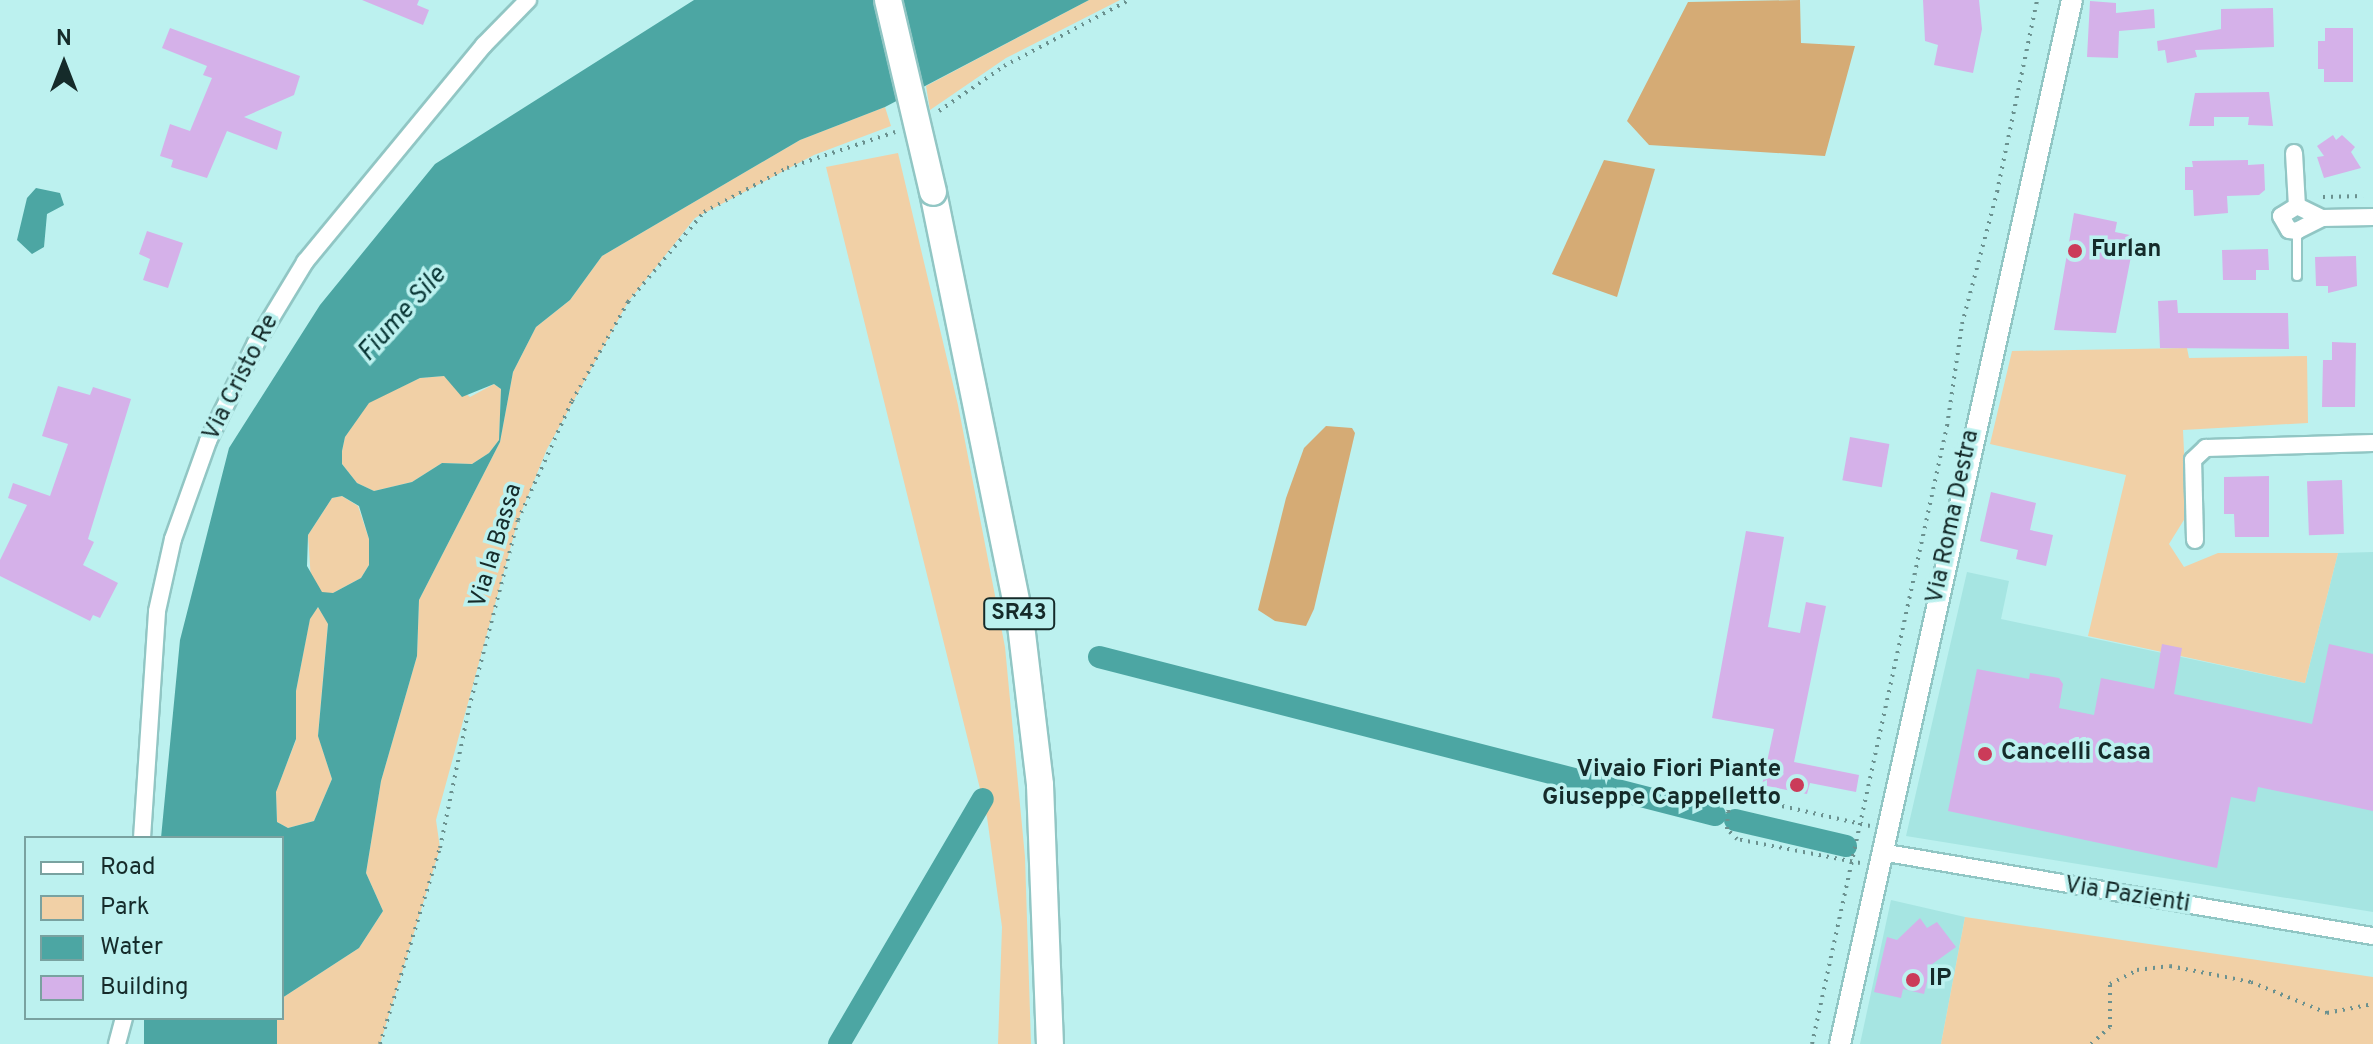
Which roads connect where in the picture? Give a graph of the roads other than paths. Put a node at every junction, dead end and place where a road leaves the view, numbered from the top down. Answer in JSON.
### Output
{"nodes":[{"id":1,"x":528,"y":0,"type":"edge"},
{"id":2,"x":888,"y":0,"type":"edge"},
{"id":3,"x":2072,"y":0,"type":"edge"},
{"id":4,"x":2294,"y":153,"type":"dead end"},
{"id":5,"x":2297,"y":202,"type":"junction"},
{"id":6,"x":2373,"y":217,"type":"edge"},
{"id":7,"x":2322,"y":218,"type":"junction"},
{"id":8,"x":2297,"y":231,"type":"junction"},
{"id":9,"x":2297,"y":276,"type":"dead end"},
{"id":10,"x":2373,"y":443,"type":"edge"},
{"id":11,"x":2195,"y":540,"type":"dead end"},
{"id":12,"x":142,"y":836,"type":"edge"},
{"id":13,"x":1880,"y":860,"type":"junction"},
{"id":14,"x":2373,"y":936,"type":"edge"},
{"id":15,"x":123,"y":1020,"type":"edge"},
{"id":16,"x":1840,"y":1041,"type":"edge"},
{"id":17,"x":117,"y":1044,"type":"edge"},
{"id":18,"x":1050,"y":1044,"type":"edge"}],
"edges":[{"from":1,"to":12,"type":"street","name":"Via Cristo Re"},
{"from":2,"to":18,"type":"main road","number":"SR43","bridge":true},
{"from":3,"to":13,"type":"street","name":"Via Roma Destra"},
{"from":4,"to":5,"type":"street"},
{"from":5,"to":7,"type":"street"},
{"from":5,"to":8,"type":"street"},
{"from":6,"to":7,"type":"street"},
{"from":7,"to":8,"type":"street"},
{"from":8,"to":9,"type":"lane"},
{"from":10,"to":11,"type":"street"},
{"from":13,"to":14,"type":"street","name":"Via Pazienti"},
{"from":13,"to":16,"type":"street","name":"Via Roma Destra"},
{"from":15,"to":17,"type":"street"}]}
